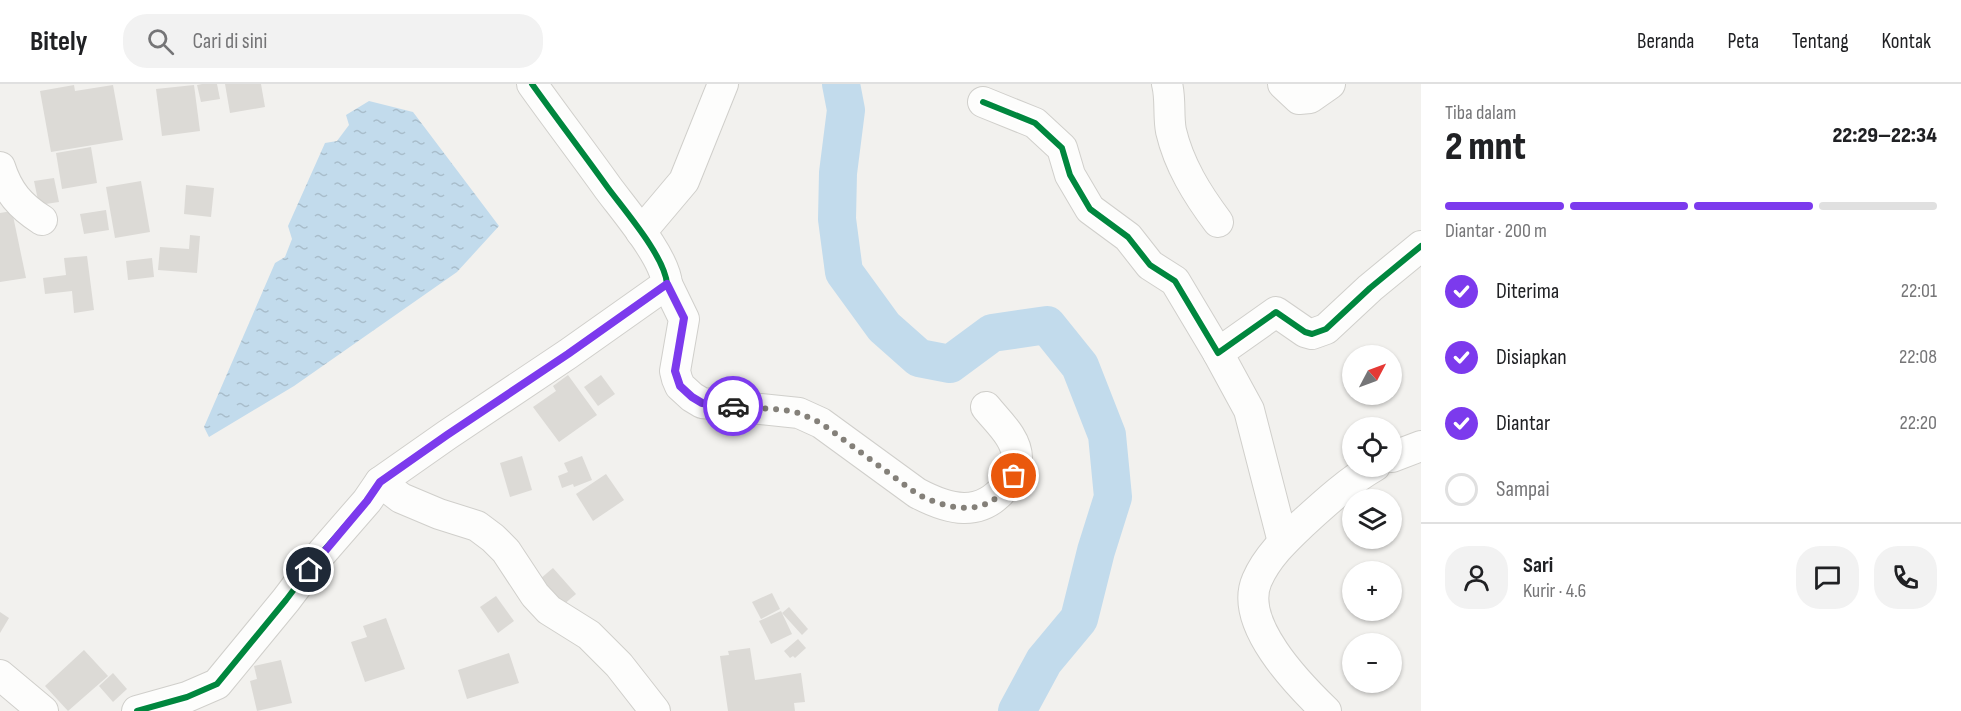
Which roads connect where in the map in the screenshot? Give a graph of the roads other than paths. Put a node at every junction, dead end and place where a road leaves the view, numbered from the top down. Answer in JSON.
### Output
{"nodes":[{"id":1,"x":532,"y":84,"type":"edge"},
{"id":2,"x":723,"y":84,"type":"edge"},
{"id":3,"x":1167,"y":84,"type":"edge"},
{"id":4,"x":1283,"y":84,"type":"edge"},
{"id":5,"x":1330,"y":84,"type":"edge"},
{"id":6,"x":982,"y":102,"type":"dead end"},
{"id":7,"x":0,"y":167,"type":"edge"},
{"id":8,"x":42,"y":220,"type":"dead end"},
{"id":9,"x":1218,"y":222,"type":"dead end"},
{"id":10,"x":641,"y":232,"type":"junction"},
{"id":11,"x":1421,"y":246,"type":"edge"},
{"id":12,"x":667,"y":284,"type":"junction"},
{"id":13,"x":1218,"y":353,"type":"junction"},
{"id":14,"x":986,"y":407,"type":"dead end"},
{"id":15,"x":1421,"y":446,"type":"edge"},
{"id":16,"x":1402,"y":453,"type":"edge"},
{"id":17,"x":1361,"y":477,"type":"edge"},
{"id":18,"x":380,"y":482,"type":"junction"},
{"id":19,"x":1283,"y":542,"type":"junction"},
{"id":20,"x":0,"y":675,"type":"edge"},
{"id":21,"x":220,"y":698,"type":"edge"},
{"id":22,"x":43,"y":711,"type":"edge"},
{"id":23,"x":137,"y":711,"type":"edge"},
{"id":24,"x":655,"y":711,"type":"edge"},
{"id":25,"x":1326,"y":711,"type":"edge"}],
"edges":[{"from":1,"to":10,"type":"street"},
{"from":2,"to":10,"type":"street"},
{"from":3,"to":9,"type":"street"},
{"from":4,"to":5,"type":"street"},
{"from":6,"to":13,"type":"street"},
{"from":7,"to":8,"type":"street"},
{"from":10,"to":12,"type":"street"},
{"from":11,"to":13,"type":"street"},
{"from":12,"to":14,"type":"street"},
{"from":12,"to":18,"type":"street"},
{"from":13,"to":19,"type":"street"},
{"from":15,"to":16,"type":"street"},
{"from":17,"to":19,"type":"street"},
{"from":18,"to":21,"type":"street"},
{"from":18,"to":24,"type":"street"},
{"from":19,"to":25,"type":"street"},
{"from":20,"to":22,"type":"street"},
{"from":21,"to":23,"type":"street"}]}
